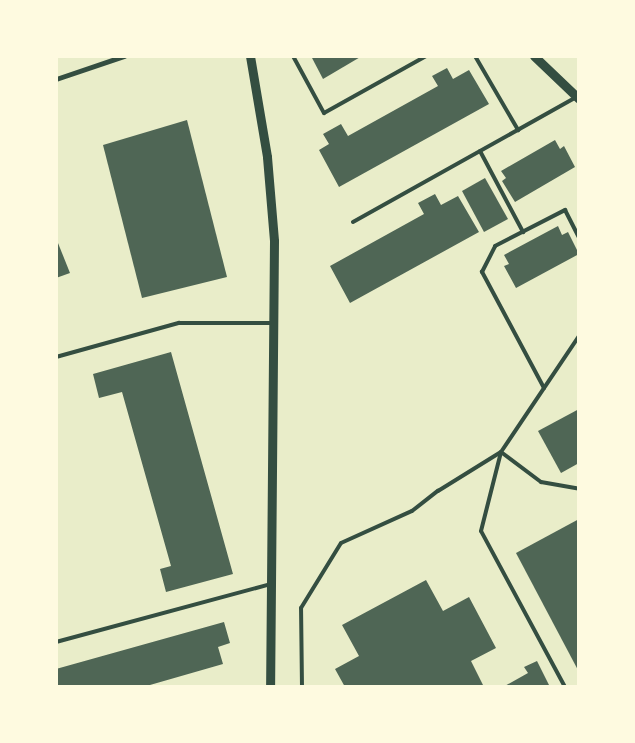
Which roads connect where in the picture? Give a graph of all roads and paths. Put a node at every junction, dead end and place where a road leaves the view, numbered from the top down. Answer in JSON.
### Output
{"nodes":[{"id":1,"x":124,"y":56,"type":"edge"},
{"id":2,"x":250,"y":56,"type":"edge"},
{"id":3,"x":294,"y":56,"type":"edge"},
{"id":4,"x":426,"y":56,"type":"edge"},
{"id":5,"x":475,"y":56,"type":"edge"},
{"id":6,"x":534,"y":56,"type":"edge"},
{"id":7,"x":56,"y":79,"type":"edge"},
{"id":8,"x":578,"y":98,"type":"edge"},
{"id":9,"x":518,"y":130,"type":"junction"},
{"id":10,"x":480,"y":151,"type":"junction"},
{"id":11,"x":353,"y":222,"type":"dead end"},
{"id":12,"x":523,"y":232,"type":"junction"},
{"id":13,"x":579,"y":237,"type":"edge"},
{"id":14,"x":274,"y":323,"type":"junction"},
{"id":15,"x":579,"y":336,"type":"edge"},
{"id":16,"x":56,"y":357,"type":"edge"},
{"id":17,"x":544,"y":388,"type":"junction"},
{"id":18,"x":502,"y":452,"type":"junction"},
{"id":19,"x":579,"y":489,"type":"edge"},
{"id":20,"x":271,"y":584,"type":"junction"},
{"id":21,"x":56,"y":642,"type":"edge"},
{"id":22,"x":270,"y":687,"type":"edge"},
{"id":23,"x":302,"y":687,"type":"edge"},
{"id":24,"x":565,"y":687,"type":"edge"}],
"edges":[{"from":1,"to":7,"type":"street"},
{"from":2,"to":14,"type":"street"},
{"from":3,"to":4,"type":"lane"},
{"from":5,"to":9,"type":"lane"},
{"from":6,"to":8,"type":"street"},
{"from":8,"to":9,"type":"lane"},
{"from":9,"to":10,"type":"lane"},
{"from":10,"to":11,"type":"lane"},
{"from":10,"to":12,"type":"lane"},
{"from":12,"to":13,"type":"lane"},
{"from":12,"to":17,"type":"lane"},
{"from":14,"to":16,"type":"lane"},
{"from":14,"to":20,"type":"street"},
{"from":15,"to":17,"type":"lane"},
{"from":17,"to":18,"type":"lane"},
{"from":18,"to":19,"type":"lane"},
{"from":18,"to":23,"type":"lane"},
{"from":18,"to":24,"type":"lane"},
{"from":20,"to":21,"type":"lane"},
{"from":20,"to":22,"type":"street"}]}
